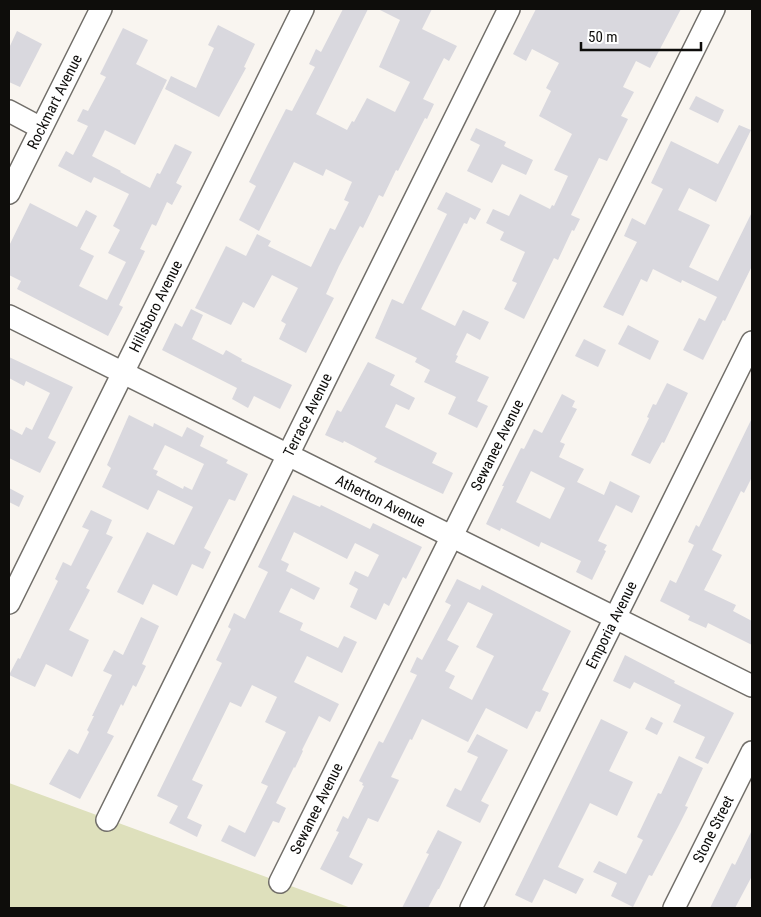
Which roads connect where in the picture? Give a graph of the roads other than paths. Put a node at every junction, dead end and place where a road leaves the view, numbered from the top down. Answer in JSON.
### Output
{"nodes":[{"id":1,"x":101,"y":9,"type":"edge"},
{"id":2,"x":304,"y":9,"type":"edge"},
{"id":3,"x":509,"y":9,"type":"edge"},
{"id":4,"x":714,"y":9,"type":"edge"},
{"id":5,"x":9,"y":111,"type":"edge"},
{"id":6,"x":41,"y":128,"type":"junction"},
{"id":7,"x":9,"y":193,"type":"edge"},
{"id":8,"x":9,"y":316,"type":"edge"},
{"id":9,"x":752,"y":342,"type":"edge"},
{"id":10,"x":124,"y":374,"type":"junction"},
{"id":11,"x":287,"y":455,"type":"junction"},
{"id":12,"x":451,"y":537,"type":"junction"},
{"id":13,"x":9,"y":603,"type":"edge"},
{"id":14,"x":614,"y":618,"type":"junction"},
{"id":15,"x":752,"y":686,"type":"edge"},
{"id":16,"x":752,"y":752,"type":"edge"},
{"id":17,"x":107,"y":820,"type":"dead end"},
{"id":18,"x":280,"y":882,"type":"dead end"},
{"id":19,"x":471,"y":908,"type":"edge"},
{"id":20,"x":674,"y":908,"type":"edge"}],
"edges":[{"from":1,"to":6,"type":"street","name":"Rockmart Avenue"},
{"from":2,"to":10,"type":"street","name":"Hillsboro Avenue"},
{"from":3,"to":11,"type":"street","name":"Terrace Avenue"},
{"from":4,"to":12,"type":"street","name":"Sewanee Avenue"},
{"from":5,"to":6,"type":"street"},
{"from":6,"to":7,"type":"street","name":"Rockmart Avenue"},
{"from":8,"to":10,"type":"street","name":"Atherton Avenue"},
{"from":9,"to":14,"type":"street","name":"Emporia Avenue"},
{"from":10,"to":11,"type":"street","name":"Atherton Avenue"},
{"from":10,"to":13,"type":"street","name":"Hillsboro Avenue"},
{"from":11,"to":12,"type":"street","name":"Atherton Avenue"},
{"from":11,"to":17,"type":"street","name":"Terrace Avenue"},
{"from":12,"to":14,"type":"street","name":"Atherton Avenue"},
{"from":12,"to":18,"type":"street","name":"Sewanee Avenue"},
{"from":14,"to":15,"type":"street","name":"Atherton Avenue"},
{"from":14,"to":19,"type":"street","name":"Emporia Avenue"},
{"from":16,"to":20,"type":"street","name":"Stone Street"}]}
